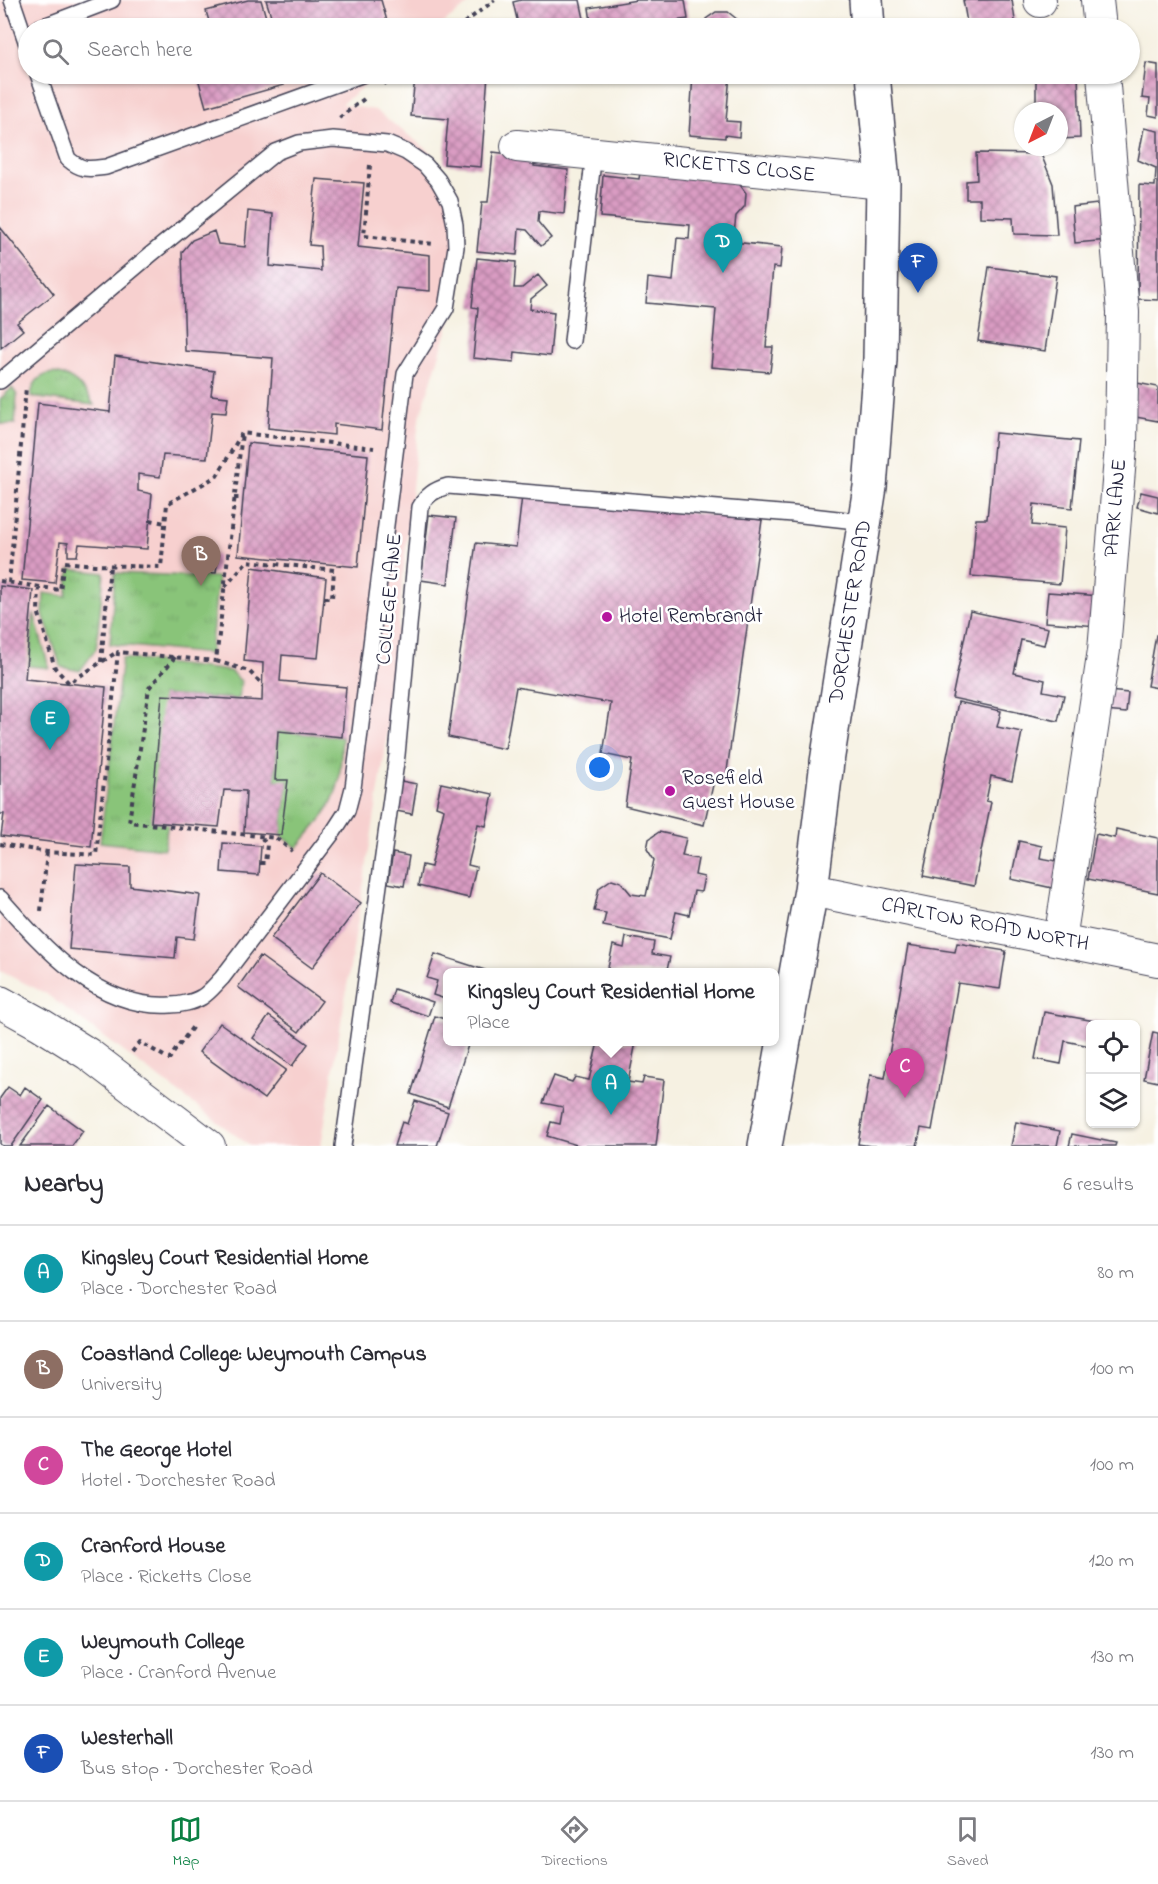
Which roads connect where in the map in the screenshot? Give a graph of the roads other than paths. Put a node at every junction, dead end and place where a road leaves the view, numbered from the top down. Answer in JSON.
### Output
{"nodes":[{"id":1,"x":12,"y":0,"type":"edge"},
{"id":2,"x":112,"y":0,"type":"edge"},
{"id":3,"x":866,"y":0,"type":"edge"},
{"id":4,"x":1097,"y":0,"type":"edge"},
{"id":5,"x":19,"y":18,"type":"edge"},
{"id":6,"x":65,"y":18,"type":"edge"},
{"id":7,"x":867,"y":18,"type":"edge"},
{"id":8,"x":1099,"y":18,"type":"edge"},
{"id":9,"x":42,"y":84,"type":"edge"},
{"id":10,"x":336,"y":84,"type":"edge"},
{"id":11,"x":874,"y":84,"type":"edge"},
{"id":12,"x":1104,"y":84,"type":"edge"},
{"id":13,"x":517,"y":146,"type":"dead end"},
{"id":14,"x":594,"y":153,"type":"junction"},
{"id":15,"x":883,"y":183,"type":"junction"},
{"id":16,"x":572,"y":341,"type":"dead end"},
{"id":17,"x":0,"y":381,"type":"edge"},
{"id":18,"x":865,"y":522,"type":"junction"},
{"id":19,"x":811,"y":890,"type":"junction"},
{"id":20,"x":0,"y":898,"type":"edge"},
{"id":21,"x":1060,"y":940,"type":"junction"},
{"id":22,"x":1158,"y":960,"type":"edge"},
{"id":23,"x":0,"y":1002,"type":"edge"},
{"id":24,"x":772,"y":1145,"type":"edge"},
{"id":25,"x":209,"y":1146,"type":"edge"},
{"id":26,"x":343,"y":1146,"type":"edge"}],
"edges":[{"from":1,"to":5,"type":"lane"},
{"from":2,"to":6,"type":"lane"},
{"from":3,"to":7,"type":"main road"},
{"from":4,"to":8,"type":"street"},
{"from":9,"to":10,"type":"lane"},
{"from":11,"to":15,"type":"main road","name":"DORCHESTER ROAD"},
{"from":12,"to":21,"type":"street","name":"PARK LANE"},
{"from":13,"to":14,"type":"street","name":"RICKETTS CLOSE"},
{"from":14,"to":15,"type":"street","name":"RICKETTS CLOSE"},
{"from":14,"to":16,"type":"lane"},
{"from":15,"to":18,"type":"main road","name":"DORCHESTER ROAD"},
{"from":17,"to":20,"type":"lane"},
{"from":18,"to":19,"type":"main road","name":"DORCHESTER ROAD"},
{"from":18,"to":26,"type":"lane","name":"COLLEGE LANE"},
{"from":19,"to":21,"type":"street","name":"CARLTON ROAD NORTH"},
{"from":19,"to":24,"type":"main road","name":"DORCHESTER ROAD"},
{"from":21,"to":22,"type":"street","name":"CARLTON ROAD NORTH"},
{"from":23,"to":25,"type":"street"}]}
